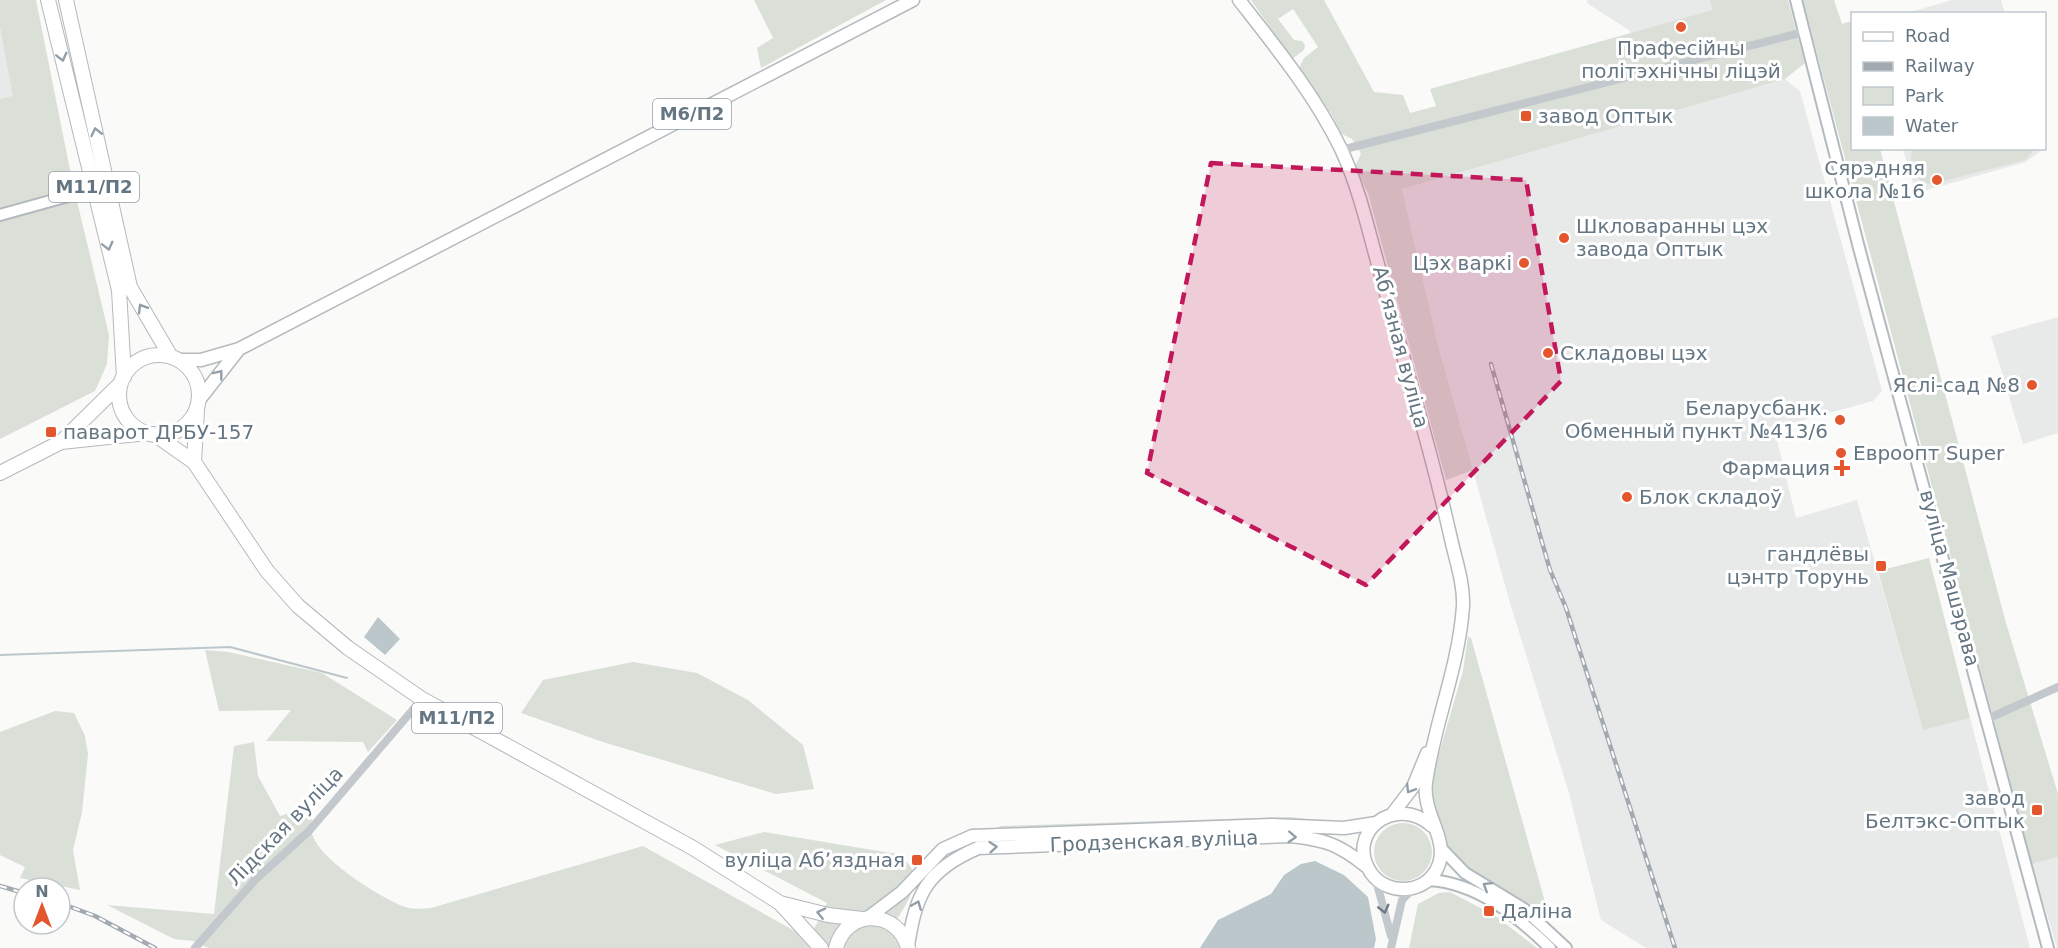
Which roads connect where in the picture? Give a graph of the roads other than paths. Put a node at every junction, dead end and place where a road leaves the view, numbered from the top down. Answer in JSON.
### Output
{"nodes":[{"id":1,"x":48,"y":0,"type":"edge"},
{"id":2,"x":66,"y":0,"type":"edge"},
{"id":3,"x":913,"y":0,"type":"edge"},
{"id":4,"x":1239,"y":0,"type":"edge"},
{"id":5,"x":1796,"y":0,"type":"edge"},
{"id":6,"x":1804,"y":32,"type":"junction"},
{"id":7,"x":1341,"y":150,"type":"junction"},
{"id":8,"x":94,"y":189,"type":"junction"},
{"id":9,"x":109,"y":189,"type":"junction"},
{"id":10,"x":0,"y":215,"type":"edge"},
{"id":11,"x":239,"y":349,"type":"junction"},
{"id":12,"x":175,"y":358,"type":"junction"},
{"id":13,"x":123,"y":380,"type":"junction"},
{"id":14,"x":198,"y":403,"type":"junction"},
{"id":15,"x":151,"y":434,"type":"junction"},
{"id":16,"x":61,"y":442,"type":"junction"},
{"id":17,"x":194,"y":462,"type":"junction"},
{"id":18,"x":0,"y":473,"type":"edge"},
{"id":19,"x":2058,"y":687,"type":"edge"},
{"id":20,"x":422,"y":699,"type":"junction"},
{"id":21,"x":1987,"y":719,"type":"junction"},
{"id":22,"x":1439,"y":724,"type":"junction"},
{"id":23,"x":1393,"y":813,"type":"junction"},
{"id":24,"x":1376,"y":823,"type":"junction"},
{"id":25,"x":1432,"y":826,"type":"junction"},
{"id":26,"x":1441,"y":848,"type":"junction"},
{"id":27,"x":1366,"y":866,"type":"junction"},
{"id":28,"x":1376,"y":880,"type":"junction"},
{"id":29,"x":1429,"y":880,"type":"junction"},
{"id":30,"x":1413,"y":889,"type":"junction"},
{"id":31,"x":780,"y":903,"type":"junction"},
{"id":32,"x":866,"y":918,"type":"junction"},
{"id":33,"x":1392,"y":939,"type":"junction"},
{"id":34,"x":908,"y":947,"type":"edge"},
{"id":35,"x":195,"y":948,"type":"edge"},
{"id":36,"x":821,"y":948,"type":"edge"},
{"id":37,"x":837,"y":948,"type":"edge"},
{"id":38,"x":1391,"y":948,"type":"edge"},
{"id":39,"x":1550,"y":948,"type":"edge"},
{"id":40,"x":1566,"y":948,"type":"edge"},
{"id":41,"x":2048,"y":948,"type":"edge"}],
"edges":[{"from":1,"to":8,"type":"highway","number":"М11/П2","one_way":true},
{"from":9,"to":2,"type":"highway","number":"М11/П2","one_way":true},
{"from":3,"to":11,"type":"main road","number":"М6/П2"},
{"from":4,"to":7,"type":"main road","name":"Абʼязная вуліца"},
{"from":5,"to":6,"type":"street","name":"вуліца Машэрава"},
{"from":6,"to":7,"type":"street"},
{"from":6,"to":21,"type":"street","name":"вуліца Машэрава"},
{"from":7,"to":22,"type":"main road","name":"Абʼязная вуліца"},
{"from":8,"to":9,"type":"street"},
{"from":8,"to":10,"type":"street"},
{"from":8,"to":13,"type":"highway","number":"М11/П2","one_way":true},
{"from":12,"to":9,"type":"highway","number":"М11/П2","one_way":true},
{"from":11,"to":12,"type":"main road","number":"М6/П2"},
{"from":14,"to":11,"type":"main road","number":"М6/П2","one_way":true},
{"from":12,"to":13,"type":"highway"},
{"from":12,"to":14,"type":"highway","number":"М11/П2"},
{"from":13,"to":15,"type":"highway","number":"М11/П2"},
{"from":13,"to":16,"type":"highway"},
{"from":14,"to":15,"type":"highway"},
{"from":14,"to":17,"type":"highway","number":"М11/П2"},
{"from":15,"to":16,"type":"highway"},
{"from":15,"to":17,"type":"highway","number":"М11/П2"},
{"from":16,"to":18,"type":"highway"},
{"from":17,"to":20,"type":"highway","number":"М11/П2"},
{"from":19,"to":21,"type":"street"},
{"from":20,"to":31,"type":"highway","number":"М11/П2"},
{"from":20,"to":35,"type":"street","name":"Лідская вуліца"},
{"from":21,"to":41,"type":"street","name":"вуліца Машэрава"},
{"from":22,"to":23,"type":"main road","name":"Абʼязная вуліца","one_way":true},
{"from":22,"to":25,"type":"main road","name":"Абʼязная вуліца"},
{"from":23,"to":24,"type":"main road","name":"Абʼязная вуліца"},
{"from":23,"to":25,"type":"main road"},
{"from":24,"to":27,"type":"main road"},
{"from":24,"to":32,"type":"main road","name":"Гродзенская вуліца"},
{"from":25,"to":26,"type":"main road","name":"Абʼязная вуліца"},
{"from":26,"to":29,"type":"main road"},
{"from":40,"to":26,"type":"street","name":"Абʼязная вуліца","one_way":true},
{"from":27,"to":28,"type":"main road"},
{"from":34,"to":27,"type":"main road","name":"Гродзенская вуліца","one_way":true},
{"from":28,"to":30,"type":"main road"},
{"from":28,"to":33,"type":"street","one_way":true},
{"from":29,"to":30,"type":"main road"},
{"from":29,"to":39,"type":"street"},
{"from":30,"to":33,"type":"street"},
{"from":32,"to":31,"type":"highway","number":"М11/П2","one_way":true},
{"from":31,"to":36,"type":"highway","number":"М11/П2"},
{"from":32,"to":34,"type":"highway","number":"М11/П2"},
{"from":32,"to":37,"type":"highway"},
{"from":33,"to":38,"type":"street"}]}
